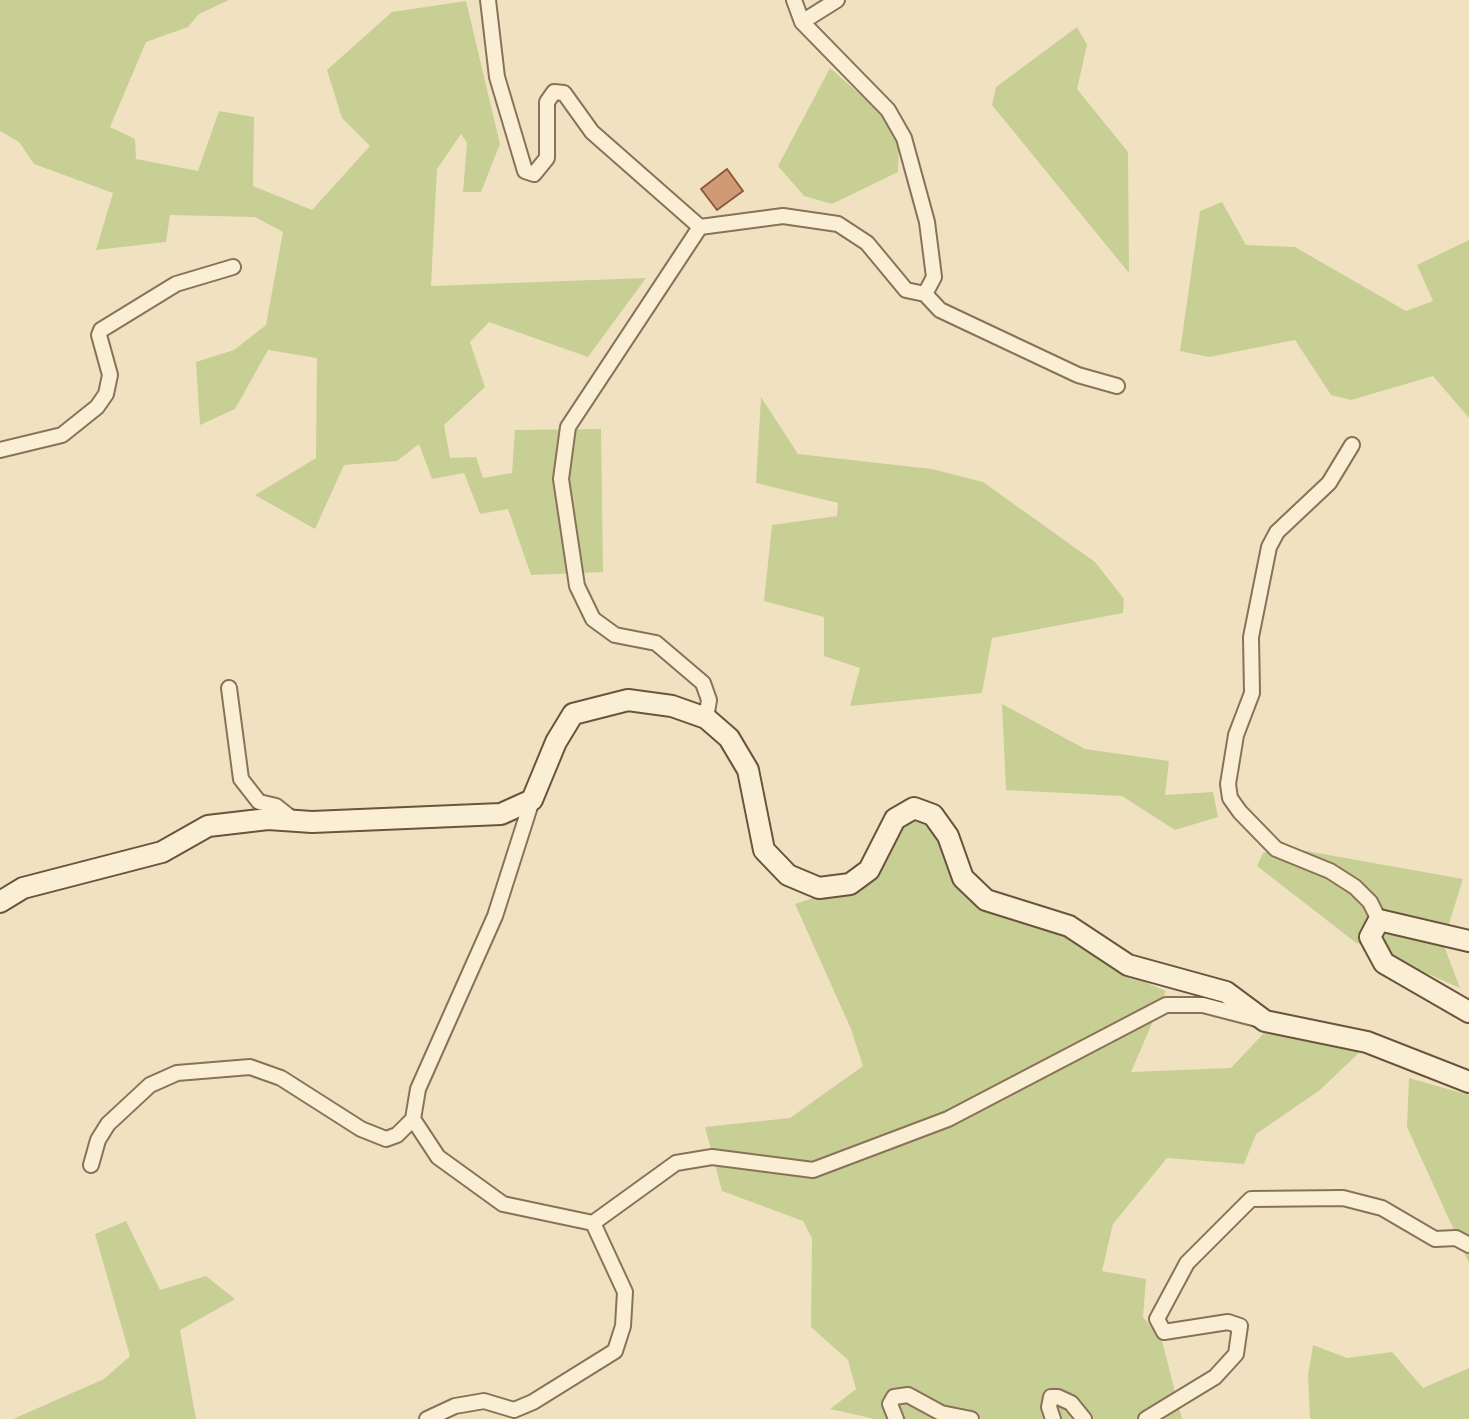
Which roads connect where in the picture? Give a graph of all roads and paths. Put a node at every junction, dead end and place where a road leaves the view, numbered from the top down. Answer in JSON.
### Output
{"nodes":[{"id":1,"x":488,"y":0,"type":"edge"},
{"id":2,"x":794,"y":0,"type":"edge"},
{"id":3,"x":837,"y":0,"type":"edge"},
{"id":4,"x":802,"y":22,"type":"junction"},
{"id":5,"x":700,"y":227,"type":"junction"},
{"id":6,"x":233,"y":267,"type":"dead end"},
{"id":7,"x":925,"y":294,"type":"junction"},
{"id":8,"x":1117,"y":386,"type":"dead end"},
{"id":9,"x":1352,"y":445,"type":"dead end"},
{"id":10,"x":0,"y":450,"type":"edge"},
{"id":11,"x":229,"y":688,"type":"dead end"},
{"id":12,"x":706,"y":718,"type":"junction"},
{"id":13,"x":532,"y":800,"type":"junction"},
{"id":14,"x":295,"y":821,"type":"junction"},
{"id":15,"x":0,"y":902,"type":"edge"},
{"id":16,"x":1379,"y":920,"type":"junction"},
{"id":17,"x":1469,"y":941,"type":"edge"},
{"id":18,"x":1469,"y":1012,"type":"edge"},
{"id":19,"x":1265,"y":1021,"type":"junction"},
{"id":20,"x":1469,"y":1082,"type":"edge"},
{"id":21,"x":413,"y":1119,"type":"junction"},
{"id":22,"x":91,"y":1165,"type":"dead end"},
{"id":23,"x":593,"y":1223,"type":"junction"},
{"id":24,"x":1469,"y":1245,"type":"edge"},
{"id":25,"x":427,"y":1419,"type":"edge"},
{"id":26,"x":896,"y":1419,"type":"edge"},
{"id":27,"x":971,"y":1419,"type":"edge"},
{"id":28,"x":1053,"y":1419,"type":"edge"},
{"id":29,"x":1084,"y":1419,"type":"edge"},
{"id":30,"x":1146,"y":1419,"type":"edge"}],
"edges":[{"from":1,"to":5,"type":"street"},
{"from":2,"to":4,"type":"street"},
{"from":3,"to":4,"type":"street"},
{"from":4,"to":7,"type":"street"},
{"from":5,"to":7,"type":"street"},
{"from":5,"to":12,"type":"street"},
{"from":6,"to":10,"type":"street"},
{"from":7,"to":8,"type":"street"},
{"from":9,"to":16,"type":"street"},
{"from":11,"to":14,"type":"street"},
{"from":12,"to":13,"type":"street"},
{"from":12,"to":19,"type":"street"},
{"from":13,"to":14,"type":"street"},
{"from":13,"to":21,"type":"street"},
{"from":14,"to":15,"type":"street"},
{"from":16,"to":17,"type":"street"},
{"from":16,"to":18,"type":"street"},
{"from":19,"to":20,"type":"street"},
{"from":19,"to":23,"type":"street"},
{"from":21,"to":22,"type":"street"},
{"from":21,"to":23,"type":"street"},
{"from":23,"to":25,"type":"street"},
{"from":24,"to":30,"type":"street"},
{"from":26,"to":27,"type":"street"},
{"from":28,"to":29,"type":"street"}]}
